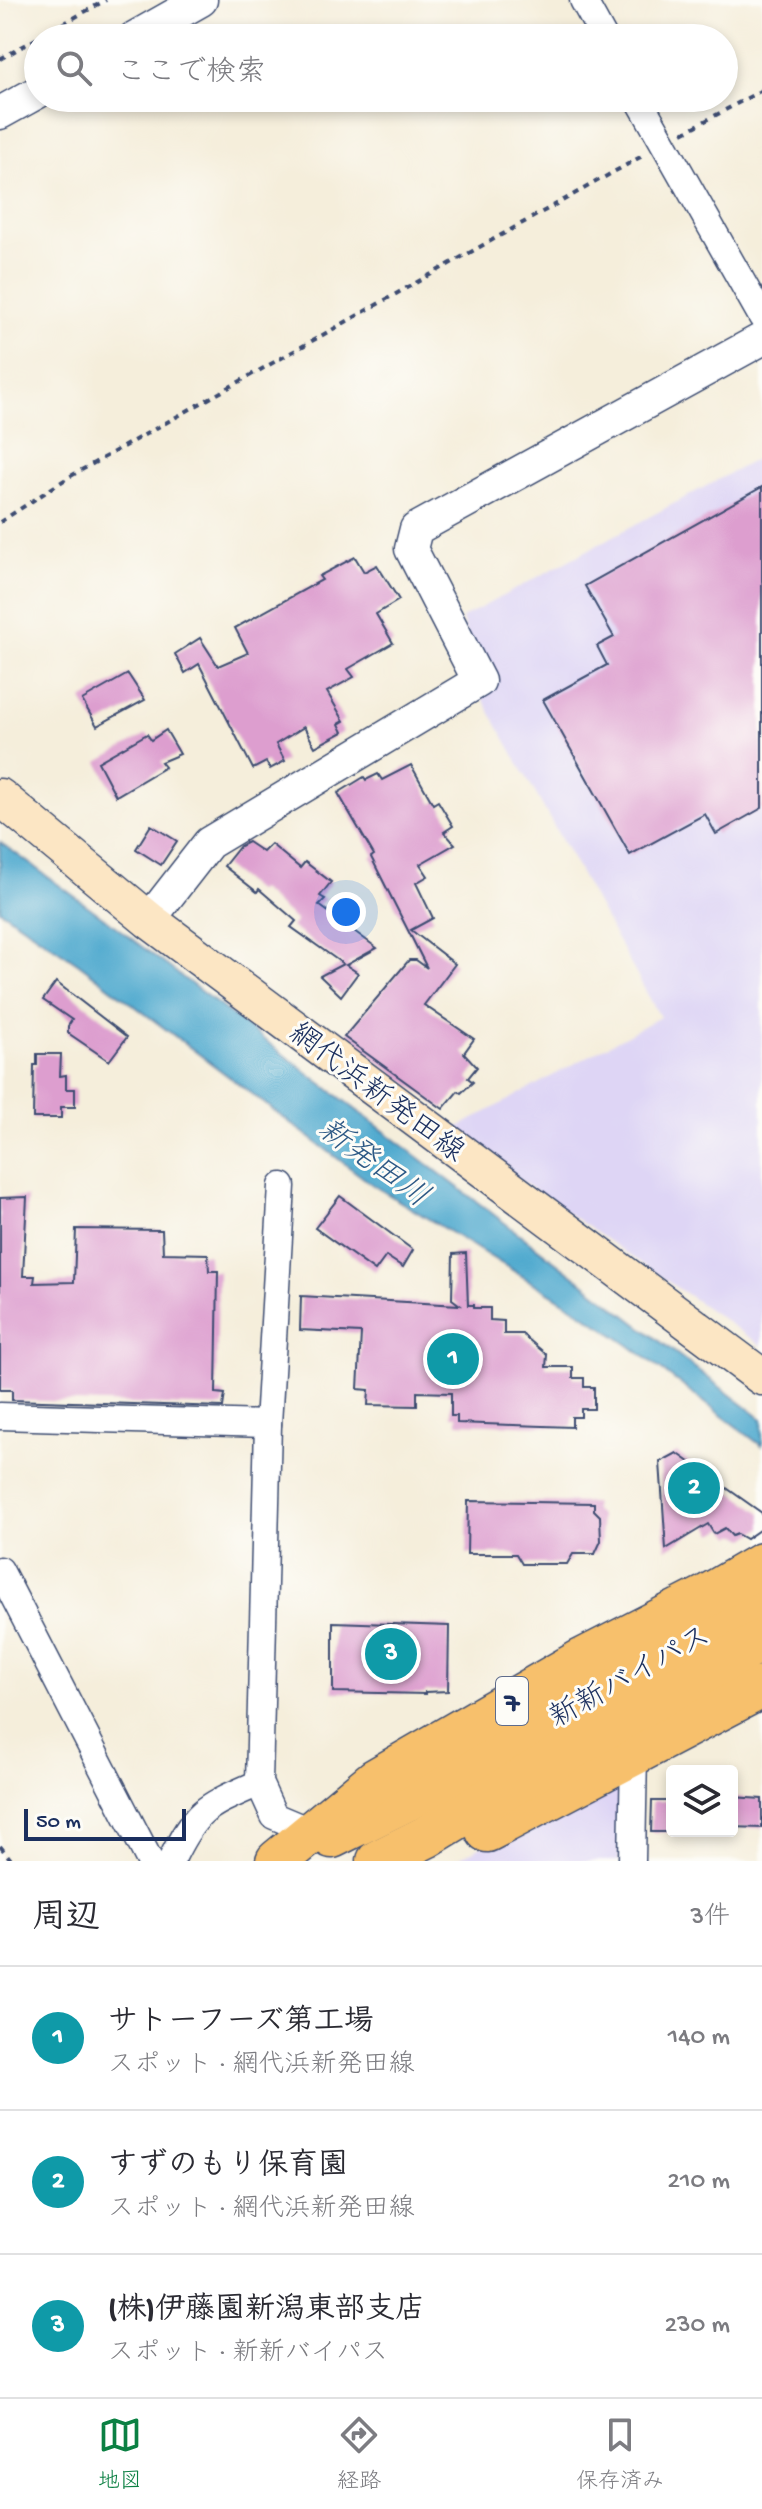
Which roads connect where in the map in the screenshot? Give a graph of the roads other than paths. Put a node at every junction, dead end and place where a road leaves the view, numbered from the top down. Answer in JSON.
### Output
{"nodes":[{"id":1,"x":201,"y":0,"type":"edge"},
{"id":2,"x":583,"y":0,"type":"edge"},
{"id":3,"x":159,"y":24,"type":"edge"},
{"id":4,"x":596,"y":24,"type":"edge"},
{"id":5,"x":24,"y":100,"type":"edge"},
{"id":6,"x":646,"y":112,"type":"edge"},
{"id":7,"x":0,"y":113,"type":"edge"},
{"id":8,"x":762,"y":317,"type":"edge"},
{"id":9,"x":762,"y":339,"type":"edge"},
{"id":10,"x":0,"y":797,"type":"edge"},
{"id":11,"x":149,"y":920,"type":"junction"},
{"id":12,"x":282,"y":1186,"type":"dead end"},
{"id":13,"x":762,"y":1377,"type":"edge"},
{"id":14,"x":0,"y":1416,"type":"edge"},
{"id":15,"x":268,"y":1424,"type":"junction"},
{"id":16,"x":762,"y":1564,"type":"edge"},
{"id":17,"x":0,"y":1570,"type":"edge"},
{"id":18,"x":762,"y":1602,"type":"edge"},
{"id":19,"x":762,"y":1640,"type":"edge"},
{"id":20,"x":762,"y":1687,"type":"edge"},
{"id":21,"x":634,"y":1753,"type":"junction"},
{"id":22,"x":259,"y":1783,"type":"junction"},
{"id":23,"x":298,"y":1847,"type":"edge"},
{"id":24,"x":150,"y":1861,"type":"edge"},
{"id":25,"x":171,"y":1861,"type":"edge"},
{"id":26,"x":277,"y":1861,"type":"edge"},
{"id":27,"x":378,"y":1861,"type":"edge"},
{"id":28,"x":429,"y":1861,"type":"edge"},
{"id":29,"x":632,"y":1861,"type":"edge"}],
"edges":[{"from":1,"to":3,"type":"street"},
{"from":2,"to":4,"type":"street"},
{"from":5,"to":7,"type":"street"},
{"from":6,"to":8,"type":"street"},
{"from":9,"to":11,"type":"street"},
{"from":10,"to":11,"type":"main road","name":"網代浜新発田線"},
{"from":11,"to":13,"type":"main road","name":"網代浜新発田線"},
{"from":12,"to":15,"type":"street"},
{"from":14,"to":15,"type":"street"},
{"from":15,"to":22,"type":"street"},
{"from":16,"to":23,"type":"highway","number":"7"},
{"from":17,"to":24,"type":"street"},
{"from":18,"to":23,"type":"highway","name":"新新バイパス","number":"7"},
{"from":19,"to":27,"type":"highway","name":"新新バイパス","number":"7"},
{"from":20,"to":21,"type":"highway"},
{"from":21,"to":28,"type":"highway"},
{"from":21,"to":29,"type":"street"},
{"from":22,"to":23,"type":"street"},
{"from":22,"to":25,"type":"street"},
{"from":23,"to":26,"type":"highway","number":"7"}]}
